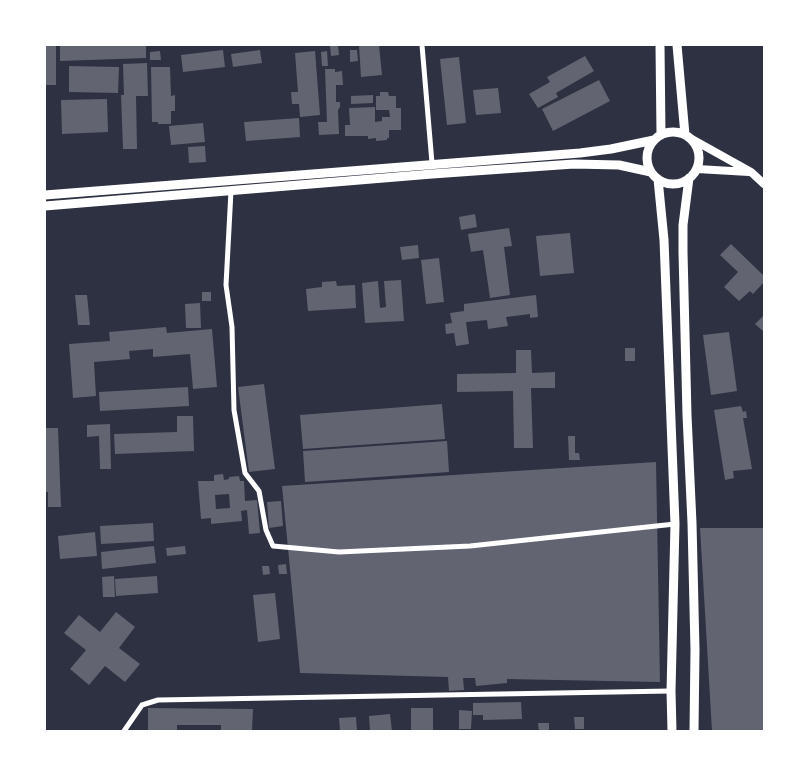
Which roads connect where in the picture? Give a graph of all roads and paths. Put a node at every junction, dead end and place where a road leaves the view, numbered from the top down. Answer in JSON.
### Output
{"nodes":[{"id":1,"x":422,"y":45,"type":"edge"},
{"id":2,"x":660,"y":45,"type":"edge"},
{"id":3,"x":677,"y":45,"type":"edge"},
{"id":4,"x":657,"y":137,"type":"junction"},
{"id":5,"x":688,"y":137,"type":"junction"},
{"id":6,"x":432,"y":163,"type":"junction"},
{"id":7,"x":696,"y":169,"type":"junction"},
{"id":8,"x":751,"y":172,"type":"junction"},
{"id":9,"x":654,"y":176,"type":"junction"},
{"id":10,"x":689,"y":178,"type":"junction"},
{"id":11,"x":764,"y":184,"type":"edge"},
{"id":12,"x":230,"y":191,"type":"junction"},
{"id":13,"x":45,"y":195,"type":"edge"},
{"id":14,"x":45,"y":206,"type":"edge"},
{"id":15,"x":675,"y":524,"type":"junction"},
{"id":16,"x":671,"y":691,"type":"junction"},
{"id":17,"x":124,"y":731,"type":"edge"},
{"id":18,"x":672,"y":731,"type":"edge"},
{"id":19,"x":694,"y":731,"type":"edge"}],
"edges":[{"from":1,"to":6,"type":"street"},
{"from":2,"to":4,"type":"main road"},
{"from":3,"to":5,"type":"main road"},
{"from":4,"to":5,"type":"main road"},
{"from":4,"to":6,"type":"main road"},
{"from":4,"to":9,"type":"main road"},
{"from":5,"to":7,"type":"main road"},
{"from":5,"to":8,"type":"main road"},
{"from":6,"to":13,"type":"main road"},
{"from":7,"to":8,"type":"main road"},
{"from":7,"to":10,"type":"main road"},
{"from":8,"to":11,"type":"main road"},
{"from":9,"to":10,"type":"main road"},
{"from":9,"to":12,"type":"main road"},
{"from":9,"to":15,"type":"main road"},
{"from":10,"to":19,"type":"main road"},
{"from":12,"to":14,"type":"main road"},
{"from":12,"to":15,"type":"street"},
{"from":15,"to":16,"type":"main road"},
{"from":16,"to":17,"type":"street"},
{"from":16,"to":18,"type":"main road"}]}
